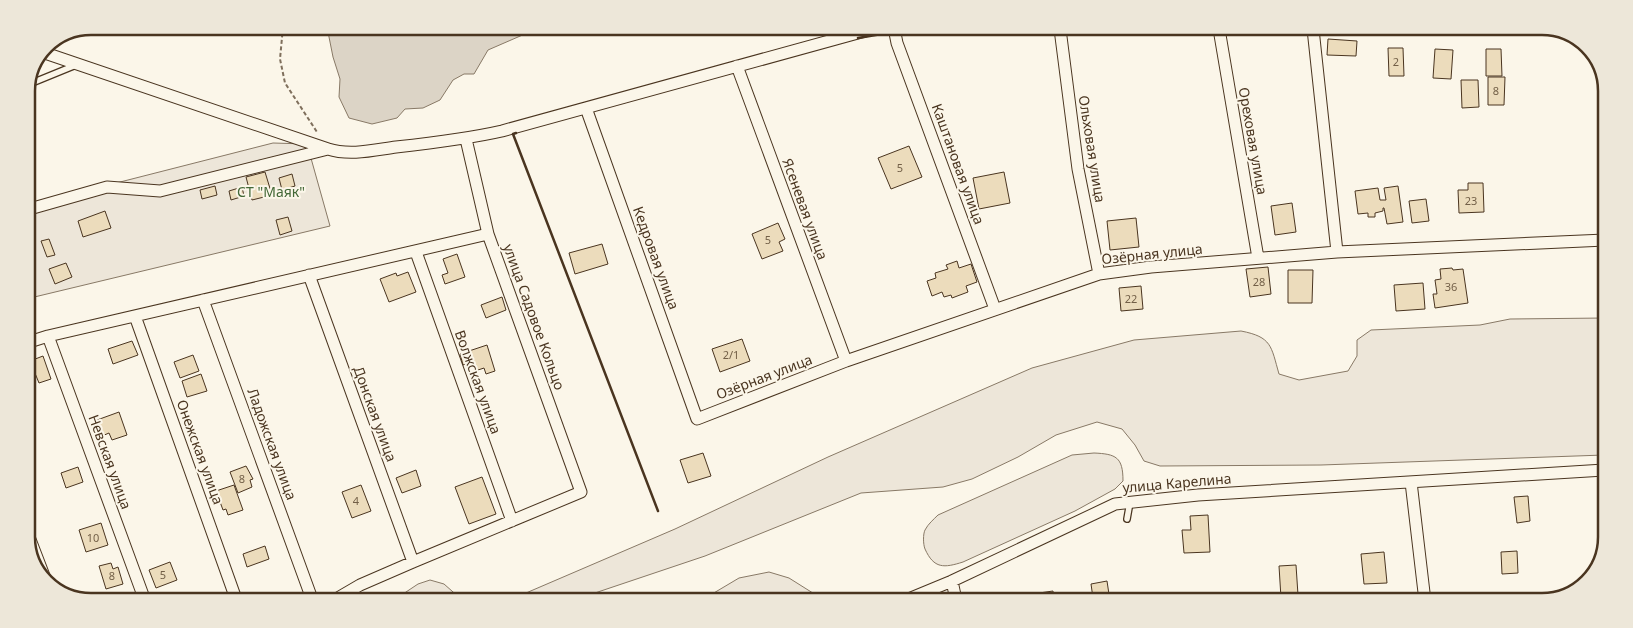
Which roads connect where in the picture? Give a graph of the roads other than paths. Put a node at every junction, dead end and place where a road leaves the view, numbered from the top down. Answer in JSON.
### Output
{"nodes":[{"id":1,"x":850,"y":35,"type":"edge"},
{"id":2,"x":896,"y":35,"type":"edge"},
{"id":3,"x":1061,"y":35,"type":"edge"},
{"id":4,"x":1221,"y":35,"type":"edge"},
{"id":5,"x":1314,"y":35,"type":"edge"},
{"id":6,"x":49,"y":54,"type":"edge"},
{"id":7,"x":78,"y":64,"type":"junction"},
{"id":8,"x":737,"y":66,"type":"junction"},
{"id":9,"x":36,"y":81,"type":"edge"},
{"id":10,"x":586,"y":108,"type":"junction"},
{"id":11,"x":466,"y":139,"type":"junction"},
{"id":12,"x":328,"y":149,"type":"junction"},
{"id":13,"x":35,"y":207,"type":"edge"},
{"id":14,"x":488,"y":234,"type":"junction"},
{"id":15,"x":1598,"y":240,"type":"edge"},
{"id":16,"x":416,"y":252,"type":"junction"},
{"id":17,"x":1337,"y":252,"type":"junction"},
{"id":18,"x":1258,"y":258,"type":"junction"},
{"id":19,"x":1099,"y":274,"type":"junction"},
{"id":20,"x":309,"y":276,"type":"junction"},
{"id":21,"x":204,"y":300,"type":"junction"},
{"id":22,"x":995,"y":309,"type":"junction"},
{"id":23,"x":135,"y":316,"type":"junction"},
{"id":24,"x":48,"y":336,"type":"junction"},
{"id":25,"x":35,"y":340,"type":"edge"},
{"id":26,"x":846,"y":361,"type":"junction"},
{"id":27,"x":697,"y":419,"type":"joint"},
{"id":28,"x":1598,"y":470,"type":"edge"},
{"id":29,"x":1411,"y":482,"type":"junction"},
{"id":30,"x":1130,"y":502,"type":"junction"},
{"id":31,"x":1126,"y":518,"type":"dead end"},
{"id":32,"x":512,"y":521,"type":"junction"},
{"id":33,"x":413,"y":562,"type":"junction"},
{"id":34,"x":952,"y":581,"type":"junction"},
{"id":35,"x":142,"y":593,"type":"edge"},
{"id":36,"x":234,"y":593,"type":"edge"},
{"id":37,"x":310,"y":593,"type":"edge"},
{"id":38,"x":346,"y":593,"type":"edge"},
{"id":39,"x":923,"y":593,"type":"edge"},
{"id":40,"x":955,"y":593,"type":"edge"},
{"id":41,"x":1424,"y":593,"type":"edge"}],
"edges":[{"from":1,"to":8,"type":"street"},
{"from":2,"to":22,"type":"street","name":"Каштановая улица"},
{"from":3,"to":19,"type":"street","name":"Ольховая улица"},
{"from":4,"to":18,"type":"street","name":"Ореховая улица"},
{"from":5,"to":17,"type":"street"},
{"from":6,"to":7,"type":"street"},
{"from":7,"to":9,"type":"lane"},
{"from":7,"to":12,"type":"street"},
{"from":8,"to":10,"type":"street"},
{"from":8,"to":26,"type":"street","name":"Ясеневая улица"},
{"from":10,"to":11,"type":"street"},
{"from":10,"to":27,"type":"street","name":"Кедровая улица"},
{"from":11,"to":12,"type":"street"},
{"from":11,"to":14,"type":"street"},
{"from":12,"to":13,"type":"street"},
{"from":14,"to":16,"type":"street","name":"улица Садовое Кольцо"},
{"from":14,"to":32,"type":"street","name":"улица Садовое Кольцо"},
{"from":15,"to":17,"type":"street","name":"Озёрная улица"},
{"from":16,"to":20,"type":"street","name":"улица Садовое Кольцо"},
{"from":16,"to":32,"type":"street","name":"Волжская улица"},
{"from":17,"to":18,"type":"street","name":"Озёрная улица"},
{"from":18,"to":19,"type":"street","name":"Озёрная улица"},
{"from":19,"to":22,"type":"street","name":"Озёрная улица"},
{"from":20,"to":21,"type":"street","name":"улица Садовое Кольцо"},
{"from":20,"to":33,"type":"street","name":"Донская улица"},
{"from":21,"to":23,"type":"street","name":"улица Садовое Кольцо"},
{"from":21,"to":37,"type":"street","name":"Ладожская улица"},
{"from":22,"to":26,"type":"street","name":"Озёрная улица"},
{"from":23,"to":24,"type":"street","name":"улица Садовое Кольцо"},
{"from":23,"to":36,"type":"street","name":"Онежская улица"},
{"from":24,"to":25,"type":"street","name":"улица Садовое Кольцо"},
{"from":24,"to":35,"type":"street","name":"Невская улица"},
{"from":26,"to":27,"type":"street","name":"Озёрная улица"},
{"from":28,"to":29,"type":"street","name":"улица Карелина"},
{"from":29,"to":30,"type":"street","name":"улица Карелина"},
{"from":29,"to":41,"type":"street"},
{"from":30,"to":31,"type":"lane"},
{"from":30,"to":34,"type":"street","name":"улица Карелина"},
{"from":32,"to":33,"type":"street","name":"улица Садовое Кольцо"},
{"from":33,"to":38,"type":"street","name":"улица Садовое Кольцо"},
{"from":34,"to":39,"type":"street","name":"улица Карелина"},
{"from":34,"to":40,"type":"street"}]}
